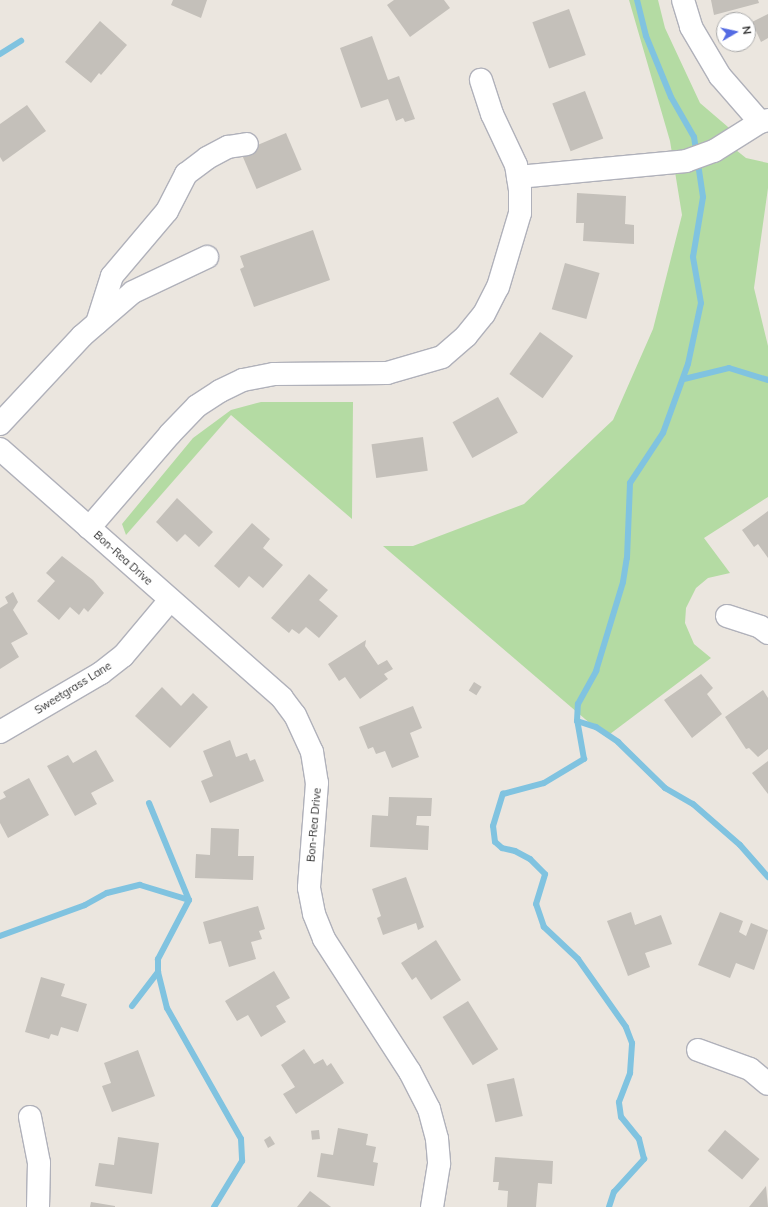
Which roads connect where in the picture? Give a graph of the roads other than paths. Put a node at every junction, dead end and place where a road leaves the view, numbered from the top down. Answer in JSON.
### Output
{"nodes":[{"id":1,"x":684,"y":0,"type":"edge"},
{"id":2,"x":481,"y":80,"type":"dead end"},
{"id":3,"x":764,"y":121,"type":"edge"},
{"id":4,"x":247,"y":144,"type":"dead end"},
{"id":5,"x":518,"y":177,"type":"junction"},
{"id":6,"x":207,"y":257,"type":"dead end"},
{"id":7,"x":97,"y":323,"type":"junction"},
{"id":8,"x":0,"y":424,"type":"edge"},
{"id":9,"x":0,"y":449,"type":"edge"},
{"id":10,"x":89,"y":528,"type":"junction"},
{"id":11,"x":170,"y":600,"type":"junction"},
{"id":12,"x":727,"y":616,"type":"dead end"},
{"id":13,"x":768,"y":633,"type":"edge"},
{"id":14,"x":0,"y":732,"type":"edge"},
{"id":15,"x":698,"y":1050,"type":"dead end"},
{"id":16,"x":768,"y":1084,"type":"edge"},
{"id":17,"x":30,"y":1117,"type":"dead end"},
{"id":18,"x":38,"y":1207,"type":"edge"},
{"id":19,"x":432,"y":1207,"type":"edge"}],
"edges":[{"from":1,"to":3,"type":"street"},
{"from":2,"to":5,"type":"street"},
{"from":3,"to":5,"type":"street"},
{"from":4,"to":7,"type":"street"},
{"from":5,"to":10,"type":"street"},
{"from":6,"to":7,"type":"street"},
{"from":7,"to":8,"type":"street"},
{"from":9,"to":10,"type":"street","name":"Bon-Rea Drive"},
{"from":10,"to":11,"type":"street","name":"Bon-Rea Drive"},
{"from":11,"to":14,"type":"street","name":"Sweetgrass Lane"},
{"from":11,"to":19,"type":"street","name":"Bon-Rea Drive"},
{"from":12,"to":13,"type":"street"},
{"from":15,"to":16,"type":"street"},
{"from":17,"to":18,"type":"street"}]}
